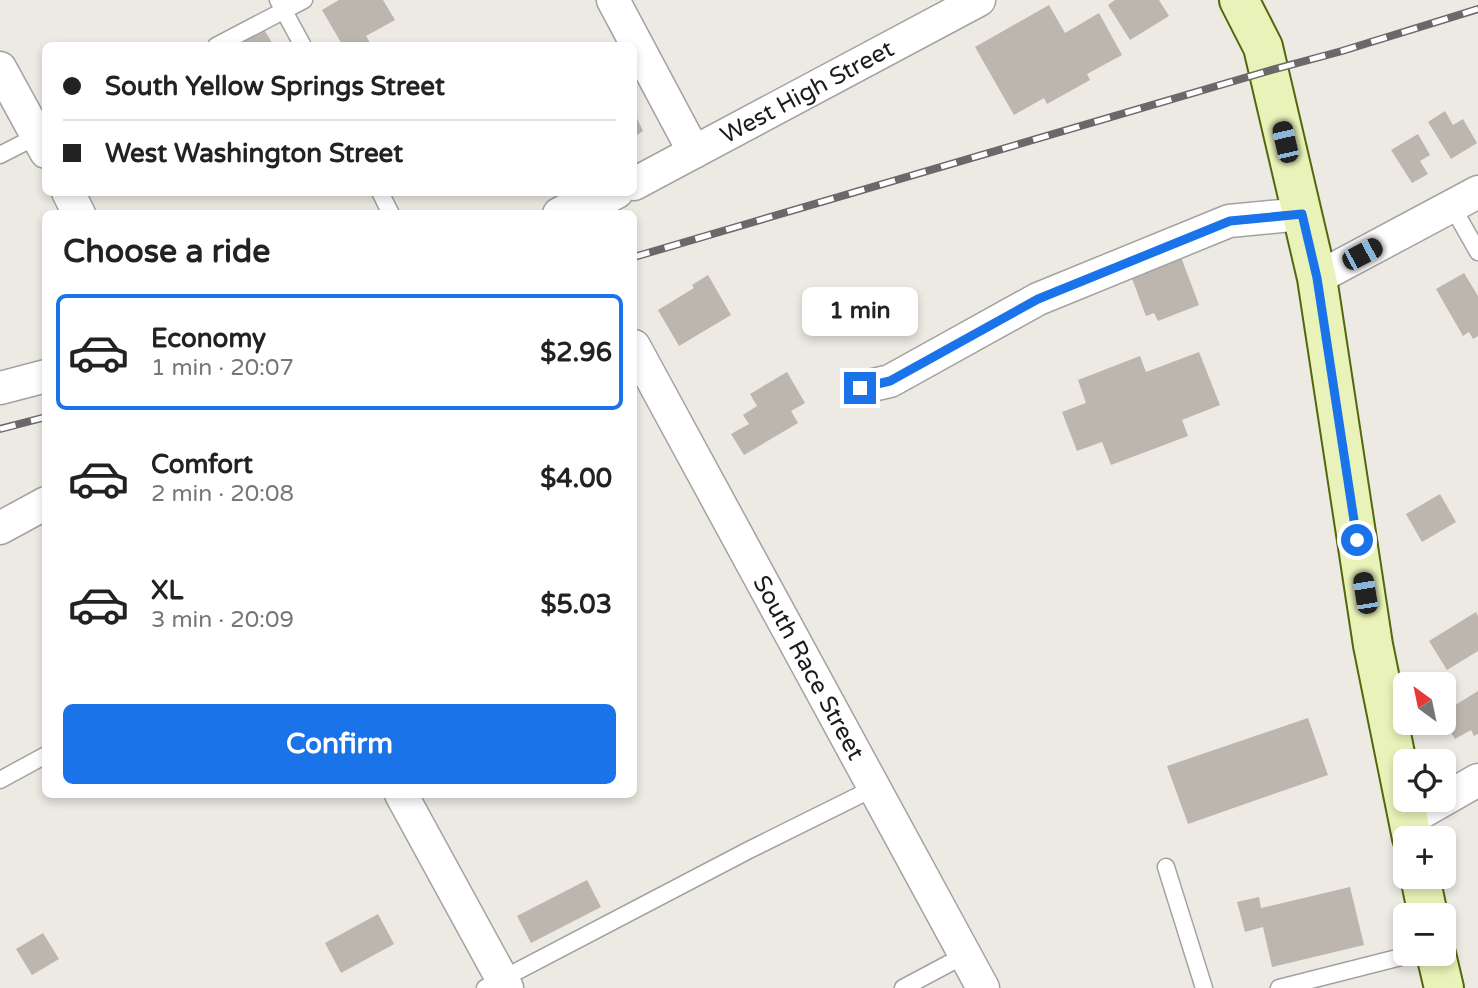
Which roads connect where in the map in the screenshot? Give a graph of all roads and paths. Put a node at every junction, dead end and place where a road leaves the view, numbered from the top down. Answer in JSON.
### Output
{"nodes":[{"id":1,"x":304,"y":0,"type":"edge"},
{"id":2,"x":613,"y":0,"type":"edge"},
{"id":3,"x":979,"y":0,"type":"edge"},
{"id":4,"x":282,"y":5,"type":"edge"},
{"id":5,"x":1245,"y":5,"type":"edge"},
{"id":6,"x":927,"y":12,"type":"edge"},
{"id":7,"x":222,"y":42,"type":"edge"},
{"id":8,"x":301,"y":42,"type":"edge"},
{"id":9,"x":635,"y":42,"type":"edge"},
{"id":10,"x":637,"y":45,"type":"edge"},
{"id":11,"x":0,"y":68,"type":"edge"},
{"id":12,"x":42,"y":138,"type":"edge"},
{"id":13,"x":42,"y":140,"type":"edge"},
{"id":14,"x":694,"y":152,"type":"junction"},
{"id":15,"x":0,"y":155,"type":"edge"},
{"id":16,"x":637,"y":182,"type":"edge"},
{"id":17,"x":609,"y":196,"type":"edge"},
{"id":18,"x":1465,"y":199,"type":"edge"},
{"id":19,"x":580,"y":210,"type":"edge"},
{"id":20,"x":1302,"y":214,"type":"junction"},
{"id":21,"x":1478,"y":252,"type":"edge"},
{"id":22,"x":1317,"y":278,"type":"junction"},
{"id":23,"x":637,"y":352,"type":"edge"},
{"id":24,"x":42,"y":377,"type":"edge"},
{"id":25,"x":0,"y":388,"type":"edge"},
{"id":26,"x":860,"y":388,"type":"dead end"},
{"id":27,"x":42,"y":505,"type":"edge"},
{"id":28,"x":0,"y":528,"type":"edge"},
{"id":29,"x":42,"y":757,"type":"edge"},
{"id":30,"x":0,"y":780,"type":"edge"},
{"id":31,"x":1478,"y":780,"type":"edge"},
{"id":32,"x":874,"y":788,"type":"junction"},
{"id":33,"x":407,"y":798,"type":"edge"},
{"id":34,"x":1409,"y":826,"type":"edge"},
{"id":35,"x":1414,"y":826,"type":"edge"},
{"id":36,"x":1166,"y":867,"type":"dead end"},
{"id":37,"x":965,"y":955,"type":"junction"},
{"id":38,"x":1393,"y":959,"type":"edge"},
{"id":39,"x":1439,"y":966,"type":"edge"},
{"id":40,"x":498,"y":985,"type":"edge"},
{"id":41,"x":903,"y":988,"type":"edge"},
{"id":42,"x":983,"y":988,"type":"edge"},
{"id":43,"x":1204,"y":988,"type":"edge"},
{"id":44,"x":1279,"y":988,"type":"edge"},
{"id":45,"x":1444,"y":988,"type":"edge"}],
"edges":[{"from":1,"to":4,"type":"lane"},
{"from":2,"to":9,"type":"street"},
{"from":3,"to":6,"type":"street","name":"West High Street"},
{"from":4,"to":7,"type":"lane"},
{"from":4,"to":8,"type":"lane"},
{"from":5,"to":20,"type":"main road"},
{"from":6,"to":14,"type":"street","name":"West High Street"},
{"from":10,"to":14,"type":"street"},
{"from":11,"to":12,"type":"street"},
{"from":13,"to":15,"type":"lane"},
{"from":14,"to":16,"type":"street","name":"West High Street"},
{"from":17,"to":19,"type":"street"},
{"from":18,"to":21,"type":"lane"},
{"from":18,"to":22,"type":"street"},
{"from":20,"to":22,"type":"main road"},
{"from":20,"to":26,"type":"street"},
{"from":22,"to":34,"type":"main road"},
{"from":23,"to":32,"type":"street","name":"South Race Street"},
{"from":24,"to":25,"type":"street"},
{"from":27,"to":28,"type":"street"},
{"from":29,"to":30,"type":"lane"},
{"from":31,"to":35,"type":"street"},
{"from":32,"to":37,"type":"street","name":"South Race Street"},
{"from":32,"to":40,"type":"lane"},
{"from":33,"to":40,"type":"street"},
{"from":36,"to":43,"type":"lane"},
{"from":37,"to":41,"type":"lane"},
{"from":37,"to":42,"type":"street","name":"South Race Street"},
{"from":38,"to":44,"type":"lane"},
{"from":39,"to":45,"type":"main road"}]}
